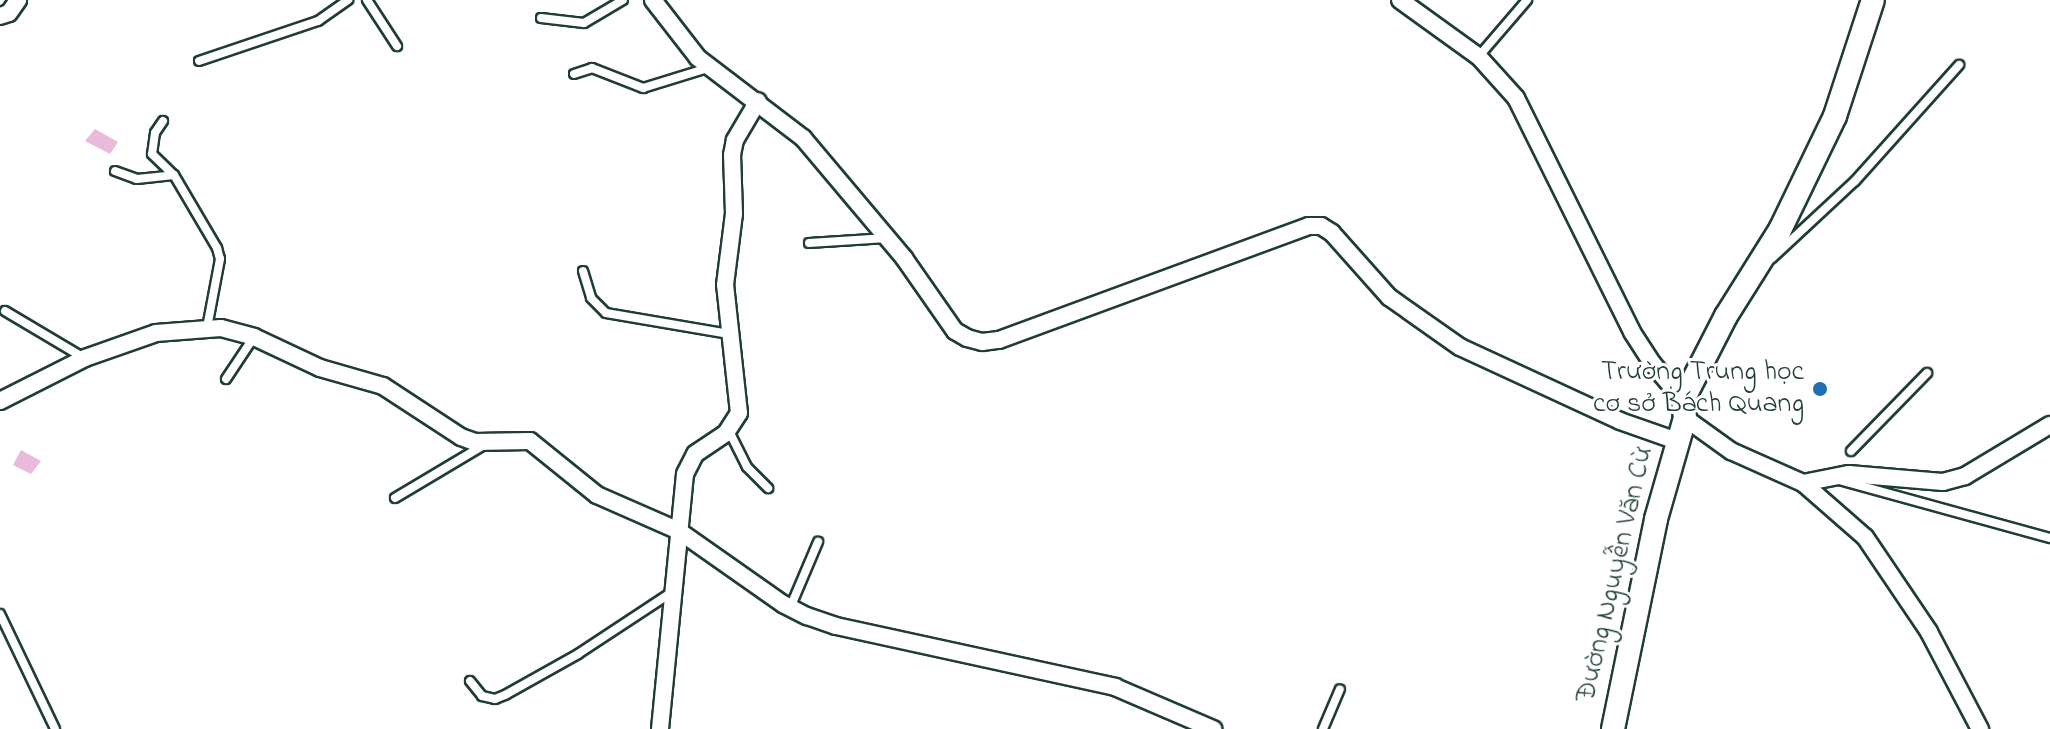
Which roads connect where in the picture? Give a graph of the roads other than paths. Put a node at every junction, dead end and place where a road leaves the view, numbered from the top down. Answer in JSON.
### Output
{"nodes":[{"id":1,"x":18,"y":0,"type":"edge"},
{"id":2,"x":348,"y":0,"type":"edge"},
{"id":3,"x":367,"y":0,"type":"edge"},
{"id":4,"x":623,"y":0,"type":"edge"},
{"id":5,"x":653,"y":0,"type":"edge"},
{"id":6,"x":1400,"y":0,"type":"edge"},
{"id":7,"x":1527,"y":0,"type":"edge"},
{"id":8,"x":1873,"y":0,"type":"edge"},
{"id":9,"x":1420,"y":5,"type":"edge"},
{"id":10,"x":0,"y":16,"type":"edge"},
{"id":11,"x":541,"y":18,"type":"dead end"},
{"id":12,"x":397,"y":46,"type":"dead end"},
{"id":13,"x":1479,"y":57,"type":"junction"},
{"id":14,"x":199,"y":61,"type":"dead end"},
{"id":15,"x":1959,"y":65,"type":"dead end"},
{"id":16,"x":709,"y":68,"type":"junction"},
{"id":17,"x":574,"y":74,"type":"dead end"},
{"id":18,"x":758,"y":101,"type":"junction"},
{"id":19,"x":163,"y":121,"type":"dead end"},
{"id":20,"x":115,"y":171,"type":"dead end"},
{"id":21,"x":174,"y":175,"type":"junction"},
{"id":22,"x":887,"y":238,"type":"junction"},
{"id":23,"x":809,"y":243,"type":"dead end"},
{"id":24,"x":583,"y":271,"type":"dead end"},
{"id":25,"x":1748,"y":280,"type":"junction"},
{"id":26,"x":5,"y":311,"type":"dead end"},
{"id":27,"x":207,"y":328,"type":"junction"},
{"id":28,"x":732,"y":334,"type":"junction"},
{"id":29,"x":254,"y":337,"type":"junction"},
{"id":30,"x":85,"y":358,"type":"junction"},
{"id":31,"x":1927,"y":373,"type":"dead end"},
{"id":32,"x":226,"y":379,"type":"dead end"},
{"id":33,"x":0,"y":401,"type":"edge"},
{"id":34,"x":1684,"y":409,"type":"junction"},
{"id":35,"x":2050,"y":425,"type":"edge"},
{"id":36,"x":729,"y":431,"type":"junction"},
{"id":37,"x":1677,"y":441,"type":"junction"},
{"id":38,"x":488,"y":442,"type":"junction"},
{"id":39,"x":1851,"y":451,"type":"dead end"},
{"id":40,"x":1837,"y":471,"type":"junction"},
{"id":41,"x":1803,"y":483,"type":"junction"},
{"id":42,"x":768,"y":488,"type":"dead end"},
{"id":43,"x":395,"y":498,"type":"dead end"},
{"id":44,"x":679,"y":531,"type":"junction"},
{"id":45,"x":2050,"y":538,"type":"edge"},
{"id":46,"x":818,"y":542,"type":"dead end"},
{"id":47,"x":673,"y":591,"type":"junction"},
{"id":48,"x":790,"y":608,"type":"junction"},
{"id":49,"x":0,"y":614,"type":"edge"},
{"id":50,"x":470,"y":681,"type":"dead end"},
{"id":51,"x":1340,"y":689,"type":"dead end"},
{"id":52,"x":55,"y":729,"type":"edge"},
{"id":53,"x":660,"y":729,"type":"edge"},
{"id":54,"x":1213,"y":729,"type":"edge"},
{"id":55,"x":1323,"y":729,"type":"edge"},
{"id":56,"x":1613,"y":729,"type":"edge"},
{"id":57,"x":1980,"y":729,"type":"edge"}],
"edges":[{"from":1,"to":10,"type":"street"},
{"from":2,"to":14,"type":"lane"},
{"from":3,"to":12,"type":"lane"},
{"from":4,"to":11,"type":"lane"},
{"from":5,"to":16,"type":"street"},
{"from":6,"to":9,"type":"street"},
{"from":7,"to":13,"type":"lane"},
{"from":8,"to":25,"type":"street","name":"Đường Nguyễn Văn Cừ"},
{"from":9,"to":13,"type":"street"},
{"from":13,"to":34,"type":"street"},
{"from":15,"to":25,"type":"lane"},
{"from":16,"to":17,"type":"lane"},
{"from":16,"to":18,"type":"street"},
{"from":18,"to":22,"type":"street"},
{"from":18,"to":28,"type":"street"},
{"from":19,"to":21,"type":"lane"},
{"from":20,"to":21,"type":"lane"},
{"from":21,"to":27,"type":"lane"},
{"from":22,"to":23,"type":"lane"},
{"from":22,"to":37,"type":"street"},
{"from":24,"to":28,"type":"lane"},
{"from":25,"to":34,"type":"street","name":"Đường Nguyễn Văn Cừ"},
{"from":26,"to":30,"type":"lane"},
{"from":27,"to":29,"type":"street"},
{"from":27,"to":30,"type":"street"},
{"from":28,"to":36,"type":"street"},
{"from":29,"to":32,"type":"lane"},
{"from":29,"to":38,"type":"street"},
{"from":30,"to":33,"type":"street"},
{"from":31,"to":39,"type":"lane"},
{"from":34,"to":37,"type":"street","name":"Đường Nguyễn Văn Cừ"},
{"from":34,"to":41,"type":"street"},
{"from":35,"to":40,"type":"street"},
{"from":36,"to":42,"type":"lane"},
{"from":36,"to":44,"type":"street"},
{"from":37,"to":56,"type":"street","name":"Đường Nguyễn Văn Cừ"},
{"from":38,"to":43,"type":"lane"},
{"from":38,"to":44,"type":"street"},
{"from":40,"to":41,"type":"street"},
{"from":40,"to":45,"type":"lane"},
{"from":41,"to":57,"type":"street"},
{"from":44,"to":47,"type":"street"},
{"from":44,"to":48,"type":"street"},
{"from":46,"to":48,"type":"lane"},
{"from":47,"to":50,"type":"lane"},
{"from":47,"to":53,"type":"street"},
{"from":48,"to":54,"type":"street"},
{"from":49,"to":52,"type":"lane"},
{"from":51,"to":55,"type":"lane"}]}
